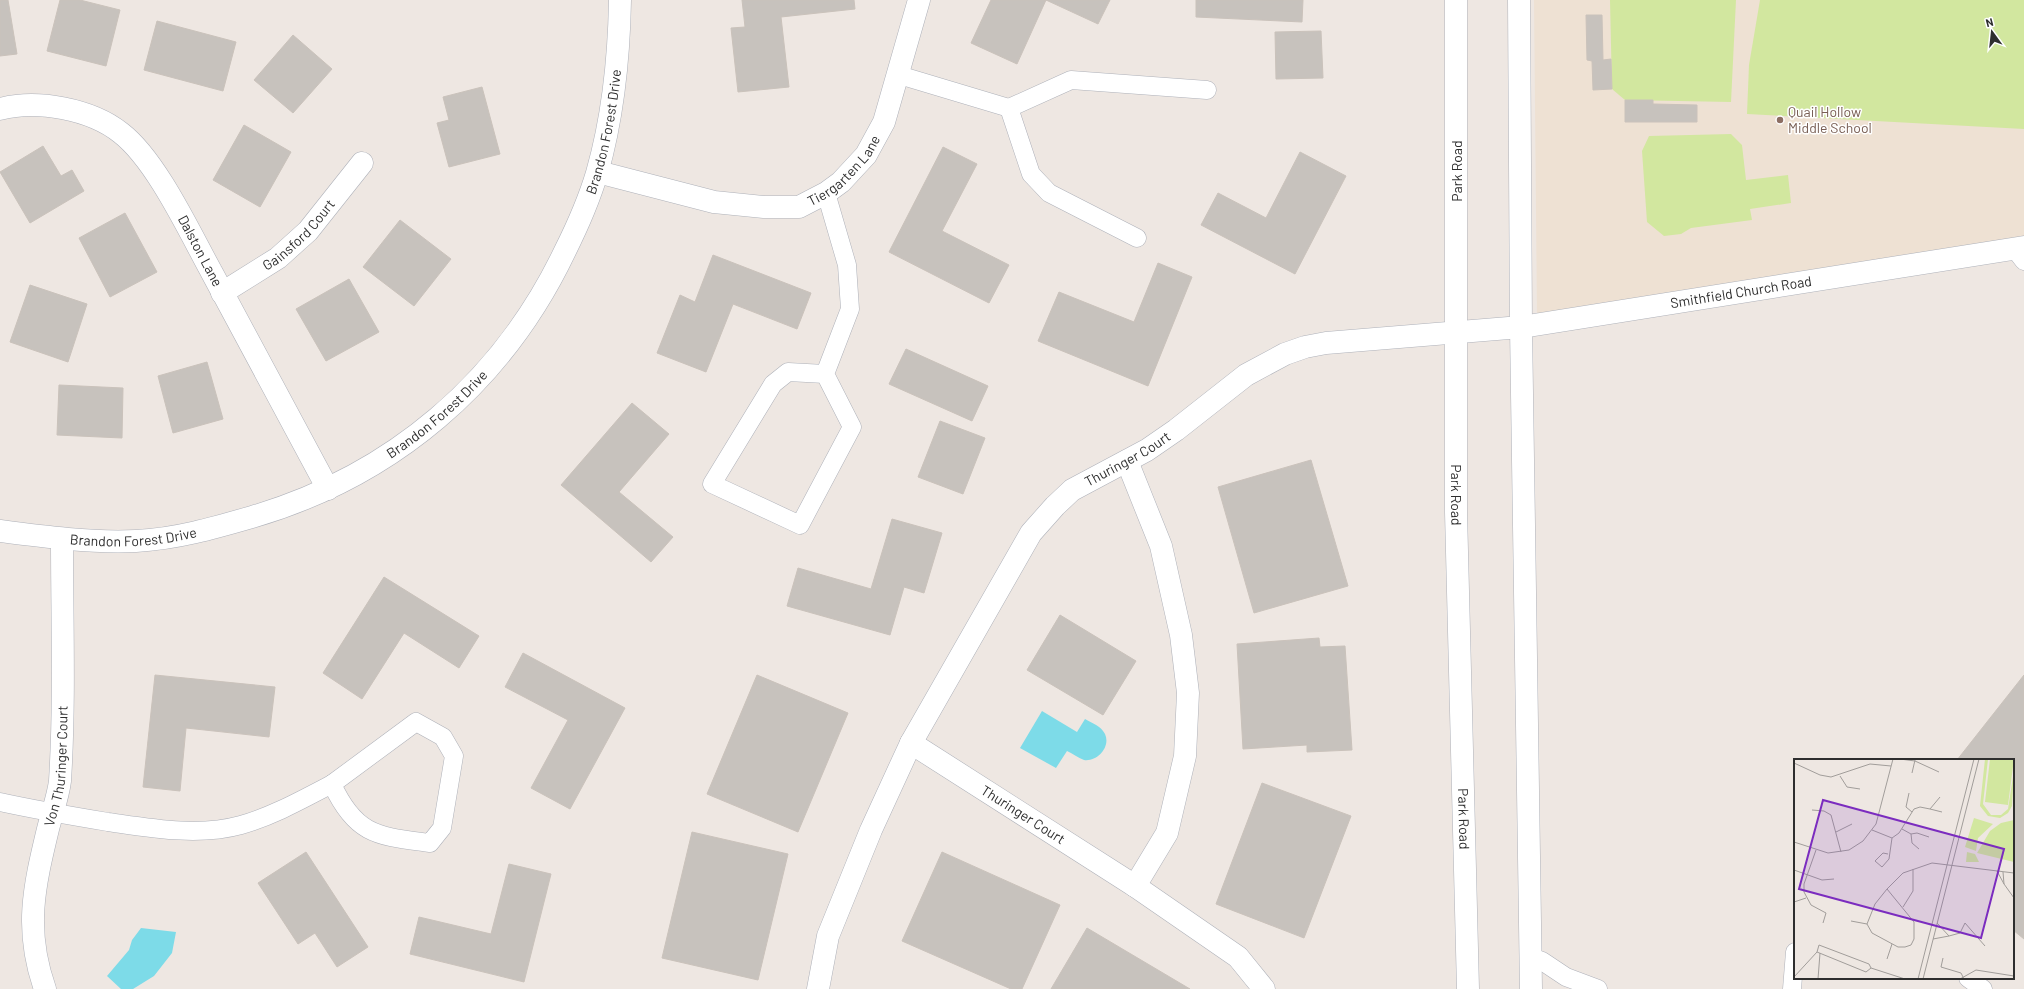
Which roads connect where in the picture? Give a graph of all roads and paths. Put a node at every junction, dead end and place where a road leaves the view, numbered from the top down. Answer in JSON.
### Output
{"nodes":[{"id":1,"x":620,"y":0,"type":"edge"},
{"id":2,"x":920,"y":0,"type":"edge"},
{"id":3,"x":1456,"y":0,"type":"edge"},
{"id":4,"x":1519,"y":0,"type":"edge"},
{"id":5,"x":899,"y":75,"type":"junction"},
{"id":6,"x":1207,"y":90,"type":"dead end"},
{"id":7,"x":1009,"y":108,"type":"junction"},
{"id":8,"x":0,"y":109,"type":"edge"},
{"id":9,"x":362,"y":163,"type":"dead end"},
{"id":10,"x":598,"y":172,"type":"junction"},
{"id":11,"x":826,"y":193,"type":"junction"},
{"id":12,"x":1137,"y":238,"type":"dead end"},
{"id":13,"x":2021,"y":252,"type":"edge"},
{"id":14,"x":222,"y":293,"type":"junction"},
{"id":15,"x":1521,"y":327,"type":"junction"},
{"id":16,"x":1457,"y":333,"type":"junction"},
{"id":17,"x":825,"y":374,"type":"junction"},
{"id":18,"x":1127,"y":460,"type":"junction"},
{"id":19,"x":328,"y":489,"type":"junction"},
{"id":20,"x":0,"y":531,"type":"edge"},
{"id":21,"x":62,"y":539,"type":"junction"},
{"id":22,"x":911,"y":743,"type":"junction"},
{"id":23,"x":332,"y":784,"type":"junction"},
{"id":24,"x":0,"y":802,"type":"edge"},
{"id":25,"x":52,"y":813,"type":"junction"},
{"id":26,"x":1134,"y":886,"type":"junction"},
{"id":27,"x":1531,"y":957,"type":"junction"},
{"id":28,"x":1794,"y":964,"type":"edge"},
{"id":29,"x":1969,"y":979,"type":"edge"},
{"id":30,"x":45,"y":989,"type":"edge"},
{"id":31,"x":818,"y":989,"type":"edge"},
{"id":32,"x":1264,"y":989,"type":"edge"},
{"id":33,"x":1468,"y":989,"type":"edge"},
{"id":34,"x":1531,"y":989,"type":"edge"},
{"id":35,"x":1598,"y":989,"type":"edge"},
{"id":36,"x":1792,"y":989,"type":"edge"},
{"id":37,"x":1983,"y":989,"type":"edge"}],
"edges":[{"from":1,"to":10,"type":"street","name":"Brandon Forest Drive"},
{"from":2,"to":5,"type":"street","name":"Tiergarten Lane"},
{"from":3,"to":16,"type":"street","name":"Park Road"},
{"from":4,"to":15,"type":"street"},
{"from":5,"to":7,"type":"lane"},
{"from":5,"to":11,"type":"street","name":"Tiergarten Lane"},
{"from":6,"to":7,"type":"lane"},
{"from":7,"to":12,"type":"lane"},
{"from":8,"to":14,"type":"street","name":"Dalston Lane"},
{"from":9,"to":14,"type":"street","name":"Gainsford Court"},
{"from":10,"to":11,"type":"street","name":"Tiergarten Lane"},
{"from":10,"to":19,"type":"street","name":"Brandon Forest Drive"},
{"from":11,"to":17,"type":"lane"},
{"from":13,"to":15,"type":"street","name":"Smithfield Church Road"},
{"from":14,"to":19,"type":"street","name":"Dalston Lane"},
{"from":15,"to":16,"type":"street","name":"Smithfield Church Road"},
{"from":15,"to":27,"type":"street"},
{"from":16,"to":18,"type":"street","name":"Thuringer Court"},
{"from":16,"to":33,"type":"street","name":"Park Road"},
{"from":17,"to":17,"type":"lane"},
{"from":18,"to":22,"type":"street","name":"Thuringer Court"},
{"from":18,"to":26,"type":"street"},
{"from":19,"to":21,"type":"street","name":"Brandon Forest Drive"},
{"from":20,"to":21,"type":"street","name":"Brandon Forest Drive"},
{"from":21,"to":25,"type":"street","name":"Von Thuringer Court"},
{"from":22,"to":26,"type":"street","name":"Thuringer Court"},
{"from":22,"to":31,"type":"street","name":"Thuringer Court"},
{"from":23,"to":23,"type":"lane"},
{"from":23,"to":25,"type":"lane"},
{"from":24,"to":25,"type":"lane"},
{"from":25,"to":30,"type":"street","name":"Von Thuringer Court"},
{"from":26,"to":32,"type":"street"},
{"from":27,"to":34,"type":"street"},
{"from":27,"to":35,"type":"lane"},
{"from":28,"to":36,"type":"lane"},
{"from":29,"to":37,"type":"lane"}]}
